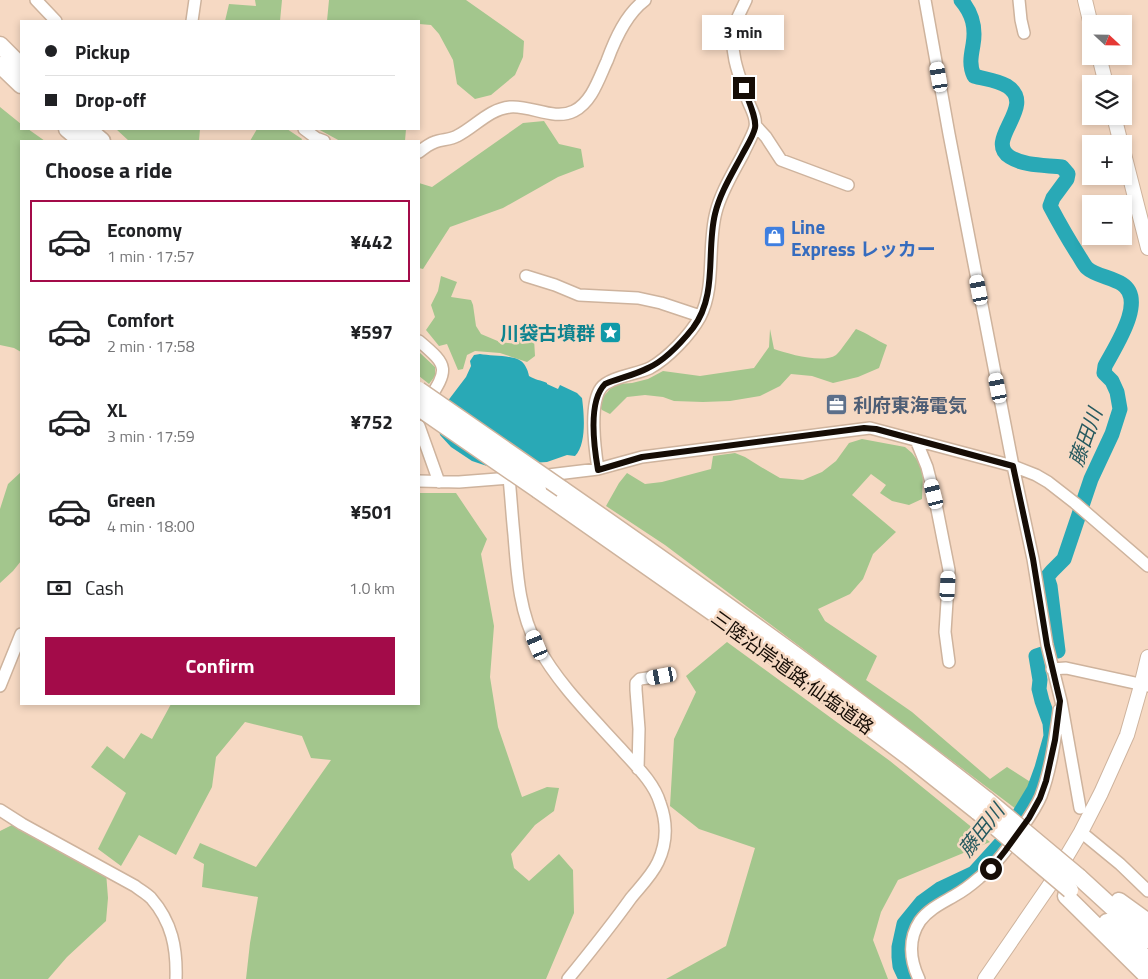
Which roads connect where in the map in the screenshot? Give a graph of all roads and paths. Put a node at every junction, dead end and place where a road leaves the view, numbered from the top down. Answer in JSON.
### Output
{"nodes":[{"id":1,"x":36,"y":0,"type":"edge"},
{"id":2,"x":195,"y":0,"type":"edge"},
{"id":3,"x":645,"y":0,"type":"edge"},
{"id":4,"x":746,"y":0,"type":"edge"},
{"id":5,"x":925,"y":0,"type":"edge"},
{"id":6,"x":1019,"y":0,"type":"edge"},
{"id":7,"x":1085,"y":0,"type":"edge"},
{"id":8,"x":1089,"y":15,"type":"edge"},
{"id":9,"x":55,"y":20,"type":"edge"},
{"id":10,"x":192,"y":20,"type":"edge"},
{"id":11,"x":1024,"y":33,"type":"dead end"},
{"id":12,"x":0,"y":45,"type":"edge"},
{"id":13,"x":0,"y":65,"type":"edge"},
{"id":14,"x":20,"y":65,"type":"edge"},
{"id":15,"x":20,"y":85,"type":"edge"},
{"id":16,"x":756,"y":126,"type":"junction"},
{"id":17,"x":68,"y":130,"type":"edge"},
{"id":18,"x":89,"y":130,"type":"edge"},
{"id":19,"x":306,"y":130,"type":"edge"},
{"id":20,"x":80,"y":140,"type":"edge"},
{"id":21,"x":101,"y":140,"type":"edge"},
{"id":22,"x":322,"y":140,"type":"edge"},
{"id":23,"x":420,"y":151,"type":"edge"},
{"id":24,"x":848,"y":185,"type":"dead end"},
{"id":25,"x":1132,"y":185,"type":"edge"},
{"id":26,"x":1148,"y":248,"type":"edge"},
{"id":27,"x":526,"y":276,"type":"dead end"},
{"id":28,"x":700,"y":316,"type":"junction"},
{"id":29,"x":420,"y":342,"type":"edge"},
{"id":30,"x":420,"y":391,"type":"edge"},
{"id":31,"x":420,"y":409,"type":"edge"},
{"id":32,"x":420,"y":416,"type":"edge"},
{"id":33,"x":420,"y":429,"type":"edge"},
{"id":34,"x":916,"y":440,"type":"junction"},
{"id":35,"x":1013,"y":466,"type":"junction"},
{"id":36,"x":598,"y":470,"type":"junction"},
{"id":37,"x":509,"y":478,"type":"junction"},
{"id":38,"x":420,"y":481,"type":"edge"},
{"id":39,"x":439,"y":482,"type":"junction"},
{"id":40,"x":1148,"y":566,"type":"edge"},
{"id":41,"x":20,"y":636,"type":"edge"},
{"id":42,"x":1148,"y":657,"type":"edge"},
{"id":43,"x":948,"y":662,"type":"dead end"},
{"id":44,"x":1052,"y":669,"type":"junction"},
{"id":45,"x":662,"y":676,"type":"dead end"},
{"id":46,"x":0,"y":686,"type":"edge"},
{"id":47,"x":1145,"y":686,"type":"edge"},
{"id":48,"x":1060,"y":701,"type":"junction"},
{"id":49,"x":638,"y":768,"type":"junction"},
{"id":50,"x":1080,"y":808,"type":"dead end"},
{"id":51,"x":0,"y":810,"type":"edge"},
{"id":52,"x":984,"y":810,"type":"junction"},
{"id":53,"x":1081,"y":832,"type":"junction"},
{"id":54,"x":1074,"y":884,"type":"junction"},
{"id":55,"x":1148,"y":891,"type":"edge"},
{"id":56,"x":1148,"y":922,"type":"edge"},
{"id":57,"x":1148,"y":940,"type":"edge"},
{"id":58,"x":1148,"y":960,"type":"edge"},
{"id":59,"x":1148,"y":977,"type":"edge"},
{"id":60,"x":176,"y":979,"type":"edge"},
{"id":61,"x":568,"y":979,"type":"edge"},
{"id":62,"x":919,"y":979,"type":"edge"},
{"id":63,"x":985,"y":979,"type":"edge"}],
"edges":[{"from":1,"to":9,"type":"street"},
{"from":2,"to":10,"type":"street"},
{"from":3,"to":23,"type":"street"},
{"from":4,"to":16,"type":"street"},
{"from":5,"to":35,"type":"street"},
{"from":6,"to":11,"type":"street"},
{"from":7,"to":8,"type":"main road"},
{"from":12,"to":14,"type":"highway"},
{"from":13,"to":15,"type":"highway"},
{"from":16,"to":24,"type":"street"},
{"from":16,"to":28,"type":"street"},
{"from":17,"to":20,"type":"highway"},
{"from":18,"to":21,"type":"highway"},
{"from":19,"to":22,"type":"street"},
{"from":25,"to":26,"type":"main road"},
{"from":27,"to":28,"type":"street"},
{"from":28,"to":36,"type":"street"},
{"from":29,"to":32,"type":"street"},
{"from":30,"to":52,"type":"highway","name":"三陸沿岸道路;仙塩道路","bridge":true},
{"from":31,"to":52,"type":"highway","name":"三陸沿岸道路;仙塩道路","bridge":true},
{"from":33,"to":39,"type":"street"},
{"from":34,"to":35,"type":"street"},
{"from":34,"to":36,"type":"street"},
{"from":34,"to":43,"type":"street"},
{"from":35,"to":40,"type":"street"},
{"from":35,"to":44,"type":"street"},
{"from":36,"to":37,"type":"street"},
{"from":37,"to":39,"type":"street"},
{"from":37,"to":49,"type":"street"},
{"from":38,"to":39,"type":"street"},
{"from":41,"to":46,"type":"street"},
{"from":42,"to":47,"type":"main road"},
{"from":44,"to":47,"type":"street"},
{"from":44,"to":48,"type":"street"},
{"from":45,"to":49,"type":"street"},
{"from":47,"to":53,"type":"main road"},
{"from":48,"to":50,"type":"street"},
{"from":48,"to":62,"type":"street"},
{"from":49,"to":61,"type":"street"},
{"from":51,"to":60,"type":"street"},
{"from":52,"to":54,"type":"highway","name":"三陸沿岸道路;仙塩道路","bridge":true},
{"from":52,"to":54,"type":"highway","name":"三陸沿岸道路;仙塩道路","bridge":true},
{"from":53,"to":55,"type":"street"},
{"from":53,"to":63,"type":"main road"},
{"from":54,"to":56,"type":"highway"},
{"from":54,"to":57,"type":"highway","name":"三陸沿岸道路;仙塩道路"},
{"from":54,"to":58,"type":"highway","name":"三陸沿岸道路;仙塩道路"},
{"from":54,"to":59,"type":"highway"}]}
